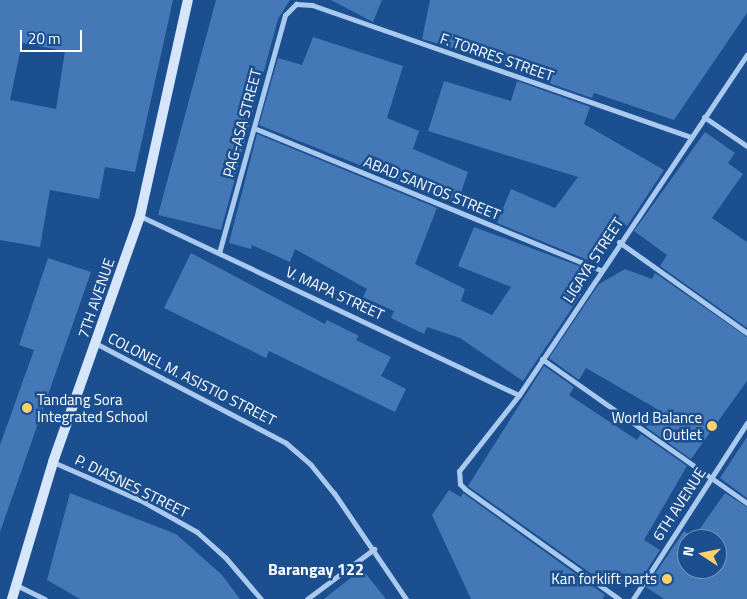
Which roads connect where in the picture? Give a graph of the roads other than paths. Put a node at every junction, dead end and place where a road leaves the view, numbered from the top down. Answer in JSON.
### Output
{"nodes":[{"id":1,"x":188,"y":0,"type":"edge"},
{"id":2,"x":296,"y":4,"type":"joint"},
{"id":3,"x":747,"y":54,"type":"edge"},
{"id":4,"x":704,"y":117,"type":"junction"},
{"id":5,"x":254,"y":128,"type":"junction"},
{"id":6,"x":690,"y":137,"type":"junction"},
{"id":7,"x":747,"y":146,"type":"edge"},
{"id":8,"x":140,"y":216,"type":"junction"},
{"id":9,"x":619,"y":242,"type":"junction"},
{"id":10,"x":219,"y":252,"type":"junction"},
{"id":11,"x":600,"y":270,"type":"junction"},
{"id":12,"x":747,"y":333,"type":"edge"},
{"id":13,"x":97,"y":344,"type":"junction"},
{"id":14,"x":542,"y":359,"type":"junction"},
{"id":15,"x":519,"y":394,"type":"junction"},
{"id":16,"x":747,"y":423,"type":"edge"},
{"id":17,"x":53,"y":462,"type":"junction"},
{"id":18,"x":710,"y":479,"type":"junction"},
{"id":19,"x":747,"y":503,"type":"edge"},
{"id":20,"x":374,"y":549,"type":"junction"},
{"id":21,"x":16,"y":585,"type":"junction"},
{"id":22,"x":12,"y":599,"type":"edge"},
{"id":23,"x":45,"y":599,"type":"edge"},
{"id":24,"x":261,"y":599,"type":"edge"},
{"id":25,"x":307,"y":599,"type":"edge"},
{"id":26,"x":406,"y":599,"type":"edge"},
{"id":27,"x":618,"y":599,"type":"edge"},
{"id":28,"x":633,"y":599,"type":"edge"}],
"edges":[{"from":1,"to":8,"type":"main road","name":"7TH AVENUE"},
{"from":2,"to":5,"type":"street","name":"PAG-ASA STREET"},
{"from":2,"to":6,"type":"street","name":"F. TORRES STREET"},
{"from":3,"to":4,"type":"street","name":"LIGAYA STREET"},
{"from":4,"to":6,"type":"street","name":"LIGAYA STREET"},
{"from":4,"to":7,"type":"street"},
{"from":5,"to":10,"type":"street","name":"PAG-ASA STREET"},
{"from":5,"to":11,"type":"street","name":"ABAD SANTOS STREET"},
{"from":6,"to":9,"type":"street","name":"LIGAYA STREET"},
{"from":8,"to":10,"type":"street","name":"V. MAPA STREET"},
{"from":8,"to":13,"type":"main road","name":"7TH AVENUE"},
{"from":9,"to":11,"type":"street","name":"LIGAYA STREET"},
{"from":9,"to":12,"type":"street"},
{"from":10,"to":15,"type":"street","name":"V. MAPA STREET"},
{"from":11,"to":14,"type":"street","name":"LIGAYA STREET"},
{"from":13,"to":17,"type":"main road","name":"7TH AVENUE"},
{"from":13,"to":20,"type":"street","name":"COLONEL M. ASISTIO STREET"},
{"from":14,"to":15,"type":"street","name":"LIGAYA STREET"},
{"from":14,"to":18,"type":"street"},
{"from":15,"to":27,"type":"street","name":"LIGAYA STREET"},
{"from":16,"to":18,"type":"street","name":"6TH AVENUE"},
{"from":17,"to":21,"type":"main road","name":"7TH AVENUE"},
{"from":17,"to":24,"type":"street","name":"P. DIASNES STREET"},
{"from":18,"to":19,"type":"street"},
{"from":18,"to":28,"type":"street","name":"6TH AVENUE"},
{"from":20,"to":25,"type":"street"},
{"from":20,"to":26,"type":"street","name":"COLONEL M. ASISTIO STREET"},
{"from":21,"to":22,"type":"main road","name":"7TH AVENUE"},
{"from":21,"to":23,"type":"street"}]}
